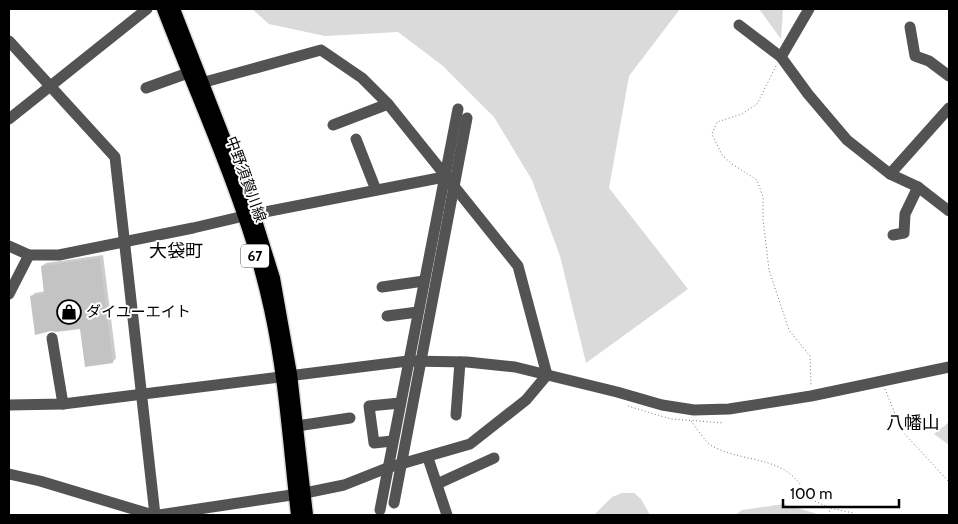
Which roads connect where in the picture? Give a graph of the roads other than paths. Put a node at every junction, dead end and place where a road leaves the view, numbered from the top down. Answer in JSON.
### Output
{"nodes":[{"id":1,"x":147,"y":9,"type":"edge"},
{"id":2,"x":163,"y":9,"type":"edge"},
{"id":3,"x":174,"y":9,"type":"edge"},
{"id":4,"x":809,"y":9,"type":"edge"},
{"id":5,"x":739,"y":25,"type":"dead end"},
{"id":6,"x":910,"y":27,"type":"dead end"},
{"id":7,"x":9,"y":41,"type":"edge"},
{"id":8,"x":781,"y":56,"type":"junction"},
{"id":9,"x":188,"y":73,"type":"junction"},
{"id":10,"x":949,"y":76,"type":"edge"},
{"id":11,"x":198,"y":84,"type":"junction"},
{"id":12,"x":50,"y":86,"type":"junction"},
{"id":13,"x":146,"y":88,"type":"dead end"},
{"id":14,"x":388,"y":104,"type":"junction"},
{"id":15,"x":949,"y":108,"type":"edge"},
{"id":16,"x":458,"y":109,"type":"dead end"},
{"id":17,"x":467,"y":118,"type":"dead end"},
{"id":18,"x":9,"y":119,"type":"edge"},
{"id":19,"x":333,"y":125,"type":"dead end"},
{"id":20,"x":356,"y":139,"type":"dead end"},
{"id":21,"x":890,"y":174,"type":"junction"},
{"id":22,"x":444,"y":177,"type":"junction"},
{"id":23,"x":918,"y":187,"type":"junction"},
{"id":24,"x":454,"y":189,"type":"junction"},
{"id":25,"x":376,"y":190,"type":"junction"},
{"id":26,"x":949,"y":211,"type":"edge"},
{"id":27,"x":249,"y":215,"type":"junction"},
{"id":28,"x":892,"y":235,"type":"dead end"},
{"id":29,"x":124,"y":243,"type":"junction"},
{"id":30,"x":9,"y":246,"type":"edge"},
{"id":31,"x":29,"y":256,"type":"junction"},
{"id":32,"x":424,"y":281,"type":"junction"},
{"id":33,"x":382,"y":287,"type":"dead end"},
{"id":34,"x":9,"y":294,"type":"edge"},
{"id":35,"x":418,"y":312,"type":"junction"},
{"id":36,"x":387,"y":316,"type":"dead end"},
{"id":37,"x":52,"y":338,"type":"dead end"},
{"id":38,"x":408,"y":361,"type":"junction"},
{"id":39,"x":421,"y":361,"type":"junction"},
{"id":40,"x":460,"y":362,"type":"junction"},
{"id":41,"x":949,"y":367,"type":"edge"},
{"id":42,"x":286,"y":375,"type":"junction"},
{"id":43,"x":547,"y":375,"type":"junction"},
{"id":44,"x":140,"y":393,"type":"junction"},
{"id":45,"x":400,"y":403,"type":"junction"},
{"id":46,"x":63,"y":404,"type":"junction"},
{"id":47,"x":9,"y":405,"type":"edge"},
{"id":48,"x":456,"y":415,"type":"dead end"},
{"id":49,"x":350,"y":418,"type":"dead end"},
{"id":50,"x":297,"y":426,"type":"junction"},
{"id":51,"x":392,"y":441,"type":"junction"},
{"id":52,"x":428,"y":458,"type":"junction"},
{"id":53,"x":494,"y":458,"type":"dead end"},
{"id":54,"x":401,"y":464,"type":"junction"},
{"id":55,"x":387,"y":468,"type":"junction"},
{"id":56,"x":9,"y":474,"type":"edge"},
{"id":57,"x":437,"y":484,"type":"junction"},
{"id":58,"x":300,"y":494,"type":"junction"},
{"id":59,"x":394,"y":503,"type":"dead end"},
{"id":60,"x":380,"y":510,"type":"dead end"},
{"id":61,"x":132,"y":513,"type":"edge"},
{"id":62,"x":155,"y":515,"type":"edge"},
{"id":63,"x":297,"y":515,"type":"edge"},
{"id":64,"x":307,"y":515,"type":"edge"},
{"id":65,"x":447,"y":515,"type":"edge"}],
"edges":[{"from":1,"to":12,"type":"street"},
{"from":2,"to":9,"type":"main road","name":"中野須賀川線","number":"67"},
{"from":3,"to":11,"type":"main road","name":"中野須賀川線","number":"67"},
{"from":4,"to":8,"type":"street"},
{"from":5,"to":8,"type":"street"},
{"from":6,"to":10,"type":"street"},
{"from":7,"to":12,"type":"street"},
{"from":8,"to":21,"type":"street"},
{"from":9,"to":11,"type":"main road","name":"中野須賀川線","number":"67"},
{"from":9,"to":13,"type":"street"},
{"from":11,"to":14,"type":"street"},
{"from":11,"to":27,"type":"main road","name":"中野須賀川線","number":"67"},
{"from":12,"to":18,"type":"street"},
{"from":12,"to":29,"type":"street"},
{"from":14,"to":19,"type":"street"},
{"from":14,"to":22,"type":"street"},
{"from":15,"to":21,"type":"street"},
{"from":16,"to":22,"type":"street"},
{"from":17,"to":24,"type":"street"},
{"from":20,"to":25,"type":"street"},
{"from":21,"to":23,"type":"street"},
{"from":22,"to":24,"type":"street"},
{"from":22,"to":25,"type":"street"},
{"from":22,"to":32,"type":"street"},
{"from":23,"to":26,"type":"street"},
{"from":23,"to":28,"type":"street"},
{"from":24,"to":39,"type":"street"},
{"from":24,"to":43,"type":"street"},
{"from":25,"to":27,"type":"street"},
{"from":27,"to":29,"type":"street"},
{"from":27,"to":42,"type":"main road","name":"中野須賀川線","number":"67"},
{"from":29,"to":31,"type":"street"},
{"from":29,"to":44,"type":"street"},
{"from":30,"to":31,"type":"street"},
{"from":31,"to":34,"type":"street"},
{"from":32,"to":33,"type":"street"},
{"from":32,"to":35,"type":"street"},
{"from":35,"to":36,"type":"street"},
{"from":35,"to":38,"type":"street"},
{"from":37,"to":46,"type":"street"},
{"from":38,"to":39,"type":"street"},
{"from":38,"to":42,"type":"street"},
{"from":38,"to":45,"type":"street"},
{"from":39,"to":40,"type":"street"},
{"from":39,"to":54,"type":"street"},
{"from":40,"to":43,"type":"street"},
{"from":40,"to":48,"type":"street"},
{"from":41,"to":43,"type":"street"},
{"from":42,"to":44,"type":"street"},
{"from":42,"to":50,"type":"main road","name":"中野須賀川線","number":"67"},
{"from":42,"to":58,"type":"main road","name":"中野須賀川線","number":"67"},
{"from":43,"to":52,"type":"street"},
{"from":44,"to":46,"type":"street"},
{"from":44,"to":62,"type":"street"},
{"from":45,"to":51,"type":"street"},
{"from":45,"to":51,"type":"street"},
{"from":46,"to":47,"type":"street"},
{"from":49,"to":50,"type":"street"},
{"from":50,"to":58,"type":"main road","name":"中野須賀川線","number":"67"},
{"from":51,"to":55,"type":"street"},
{"from":52,"to":54,"type":"street"},
{"from":52,"to":57,"type":"street"},
{"from":53,"to":57,"type":"street"},
{"from":54,"to":55,"type":"street"},
{"from":54,"to":59,"type":"street"},
{"from":55,"to":58,"type":"street"},
{"from":55,"to":60,"type":"street"},
{"from":56,"to":61,"type":"street"},
{"from":57,"to":65,"type":"street"},
{"from":58,"to":62,"type":"street"},
{"from":58,"to":63,"type":"main road","name":"中野須賀川線","number":"67"},
{"from":58,"to":64,"type":"main road","name":"中野須賀川線","number":"67"},
{"from":61,"to":62,"type":"street"}]}
